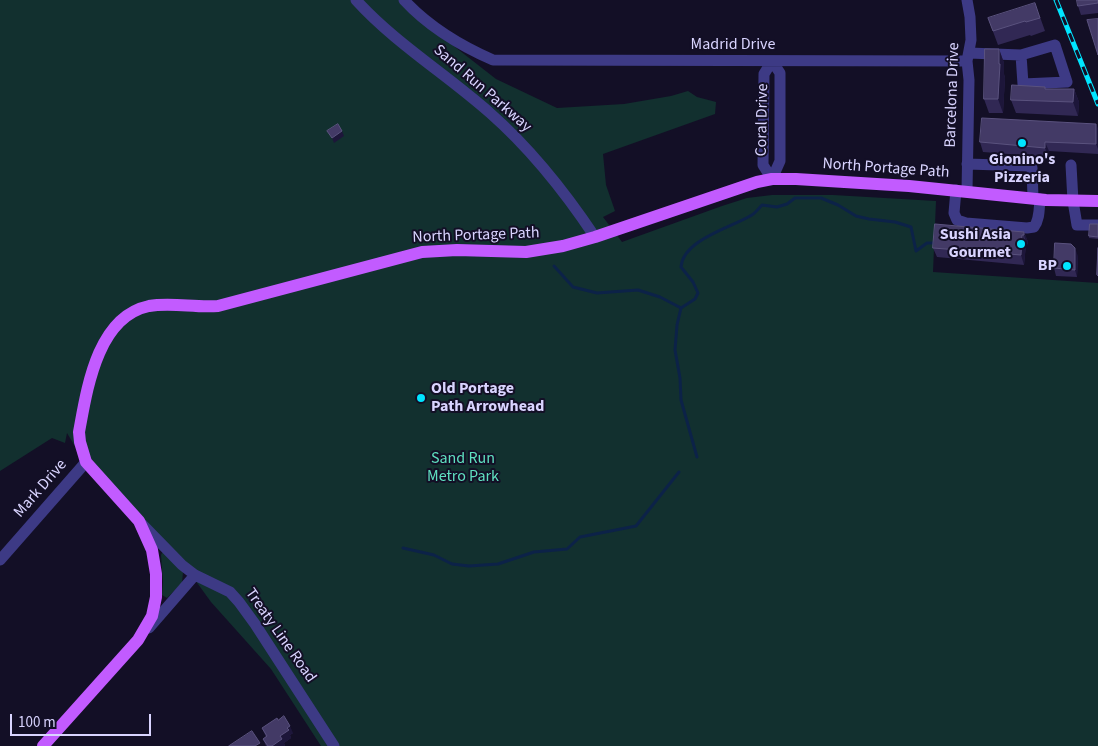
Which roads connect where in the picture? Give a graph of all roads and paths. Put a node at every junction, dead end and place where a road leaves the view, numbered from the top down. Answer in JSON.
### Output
{"nodes":[{"id":1,"x":356,"y":0,"type":"edge"},
{"id":2,"x":404,"y":0,"type":"edge"},
{"id":3,"x":967,"y":0,"type":"edge"},
{"id":4,"x":1021,"y":55,"type":"junction"},
{"id":5,"x":968,"y":57,"type":"junction"},
{"id":6,"x":772,"y":62,"type":"junction"},
{"id":7,"x":968,"y":164,"type":"junction"},
{"id":8,"x":1071,"y":164,"type":"dead end"},
{"id":9,"x":772,"y":179,"type":"junction"},
{"id":10,"x":961,"y":190,"type":"junction"},
{"id":11,"x":1036,"y":198,"type":"junction"},
{"id":12,"x":1073,"y":201,"type":"junction"},
{"id":13,"x":1098,"y":201,"type":"edge"},
{"id":14,"x":1098,"y":225,"type":"edge"},
{"id":15,"x":595,"y":237,"type":"junction"},
{"id":16,"x":86,"y":462,"type":"junction"},
{"id":17,"x":139,"y":521,"type":"junction"},
{"id":18,"x":0,"y":560,"type":"edge"},
{"id":19,"x":195,"y":575,"type":"junction"},
{"id":20,"x":138,"y":640,"type":"junction"},
{"id":21,"x":43,"y":746,"type":"edge"},
{"id":22,"x":334,"y":746,"type":"edge"}],
"edges":[{"from":1,"to":15,"type":"street","name":"Sand Run Parkway"},
{"from":2,"to":6,"type":"street","name":"Madrid Drive"},
{"from":3,"to":5,"type":"street","name":"Barcelona Drive"},
{"from":4,"to":4,"type":"street","name":"Madrid Drive"},
{"from":4,"to":5,"type":"street","name":"Madrid Drive"},
{"from":5,"to":6,"type":"street","name":"Madrid Drive"},
{"from":5,"to":7,"type":"street","name":"Barcelona Drive"},
{"from":6,"to":9,"type":"street","name":"Coral Drive"},
{"from":6,"to":9,"type":"street","name":"Coral Drive"},
{"from":7,"to":10,"type":"street","name":"Barcelona Drive"},
{"from":7,"to":11,"type":"street"},
{"from":8,"to":12,"type":"street"},
{"from":9,"to":10,"type":"main road","name":"North Portage Path"},
{"from":9,"to":15,"type":"main road","name":"North Portage Path"},
{"from":10,"to":11,"type":"main road","name":"North Portage Path"},
{"from":10,"to":11,"type":"street","name":"Barcelona Drive"},
{"from":11,"to":12,"type":"main road","name":"North Portage Path"},
{"from":12,"to":13,"type":"main road","name":"North Portage Path"},
{"from":12,"to":14,"type":"street"},
{"from":15,"to":16,"type":"main road","name":"North Portage Path"},
{"from":16,"to":17,"type":"main road","name":"North Portage Path"},
{"from":16,"to":18,"type":"street","name":"Mark Drive"},
{"from":17,"to":19,"type":"street","name":"Treaty Line Road"},
{"from":17,"to":20,"type":"main road","name":"North Portage Path"},
{"from":19,"to":20,"type":"street","name":"North Portage Path"},
{"from":19,"to":22,"type":"street","name":"Treaty Line Road"},
{"from":20,"to":21,"type":"main road","name":"North Portage Path"}]}
